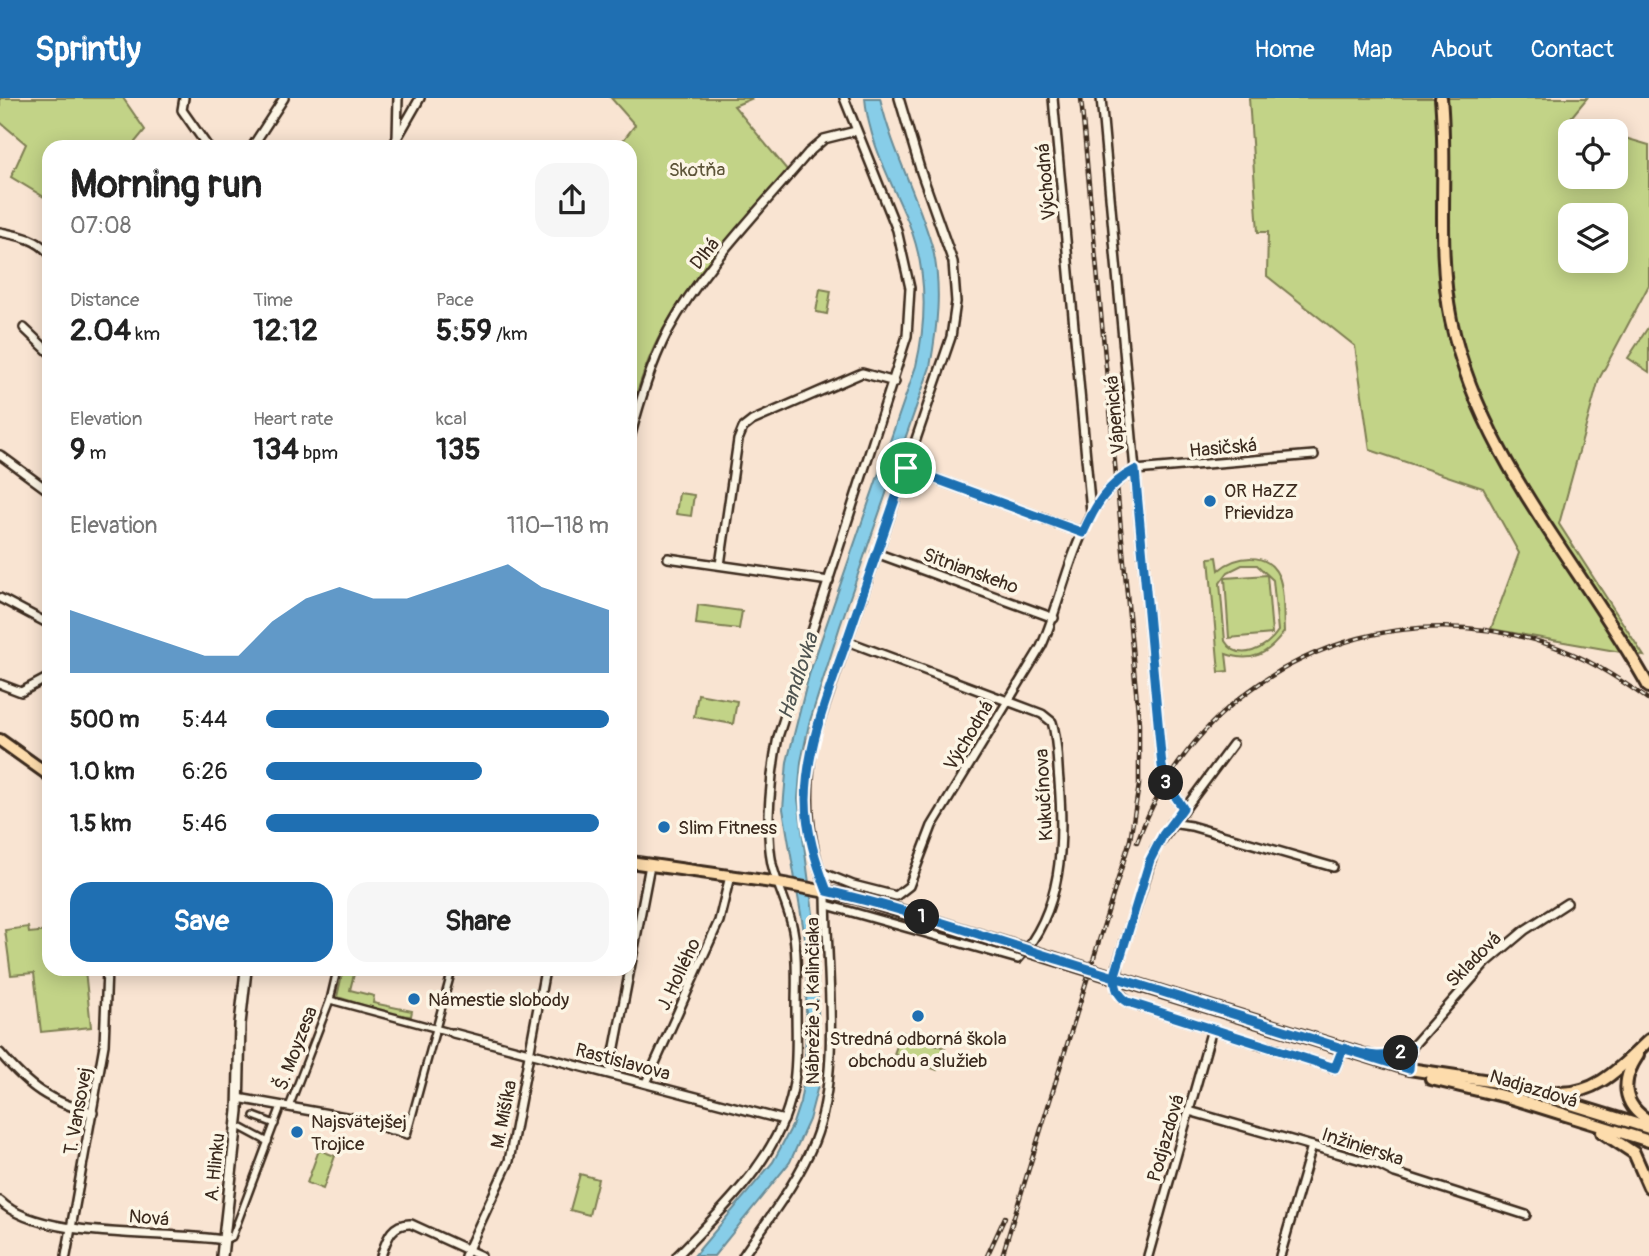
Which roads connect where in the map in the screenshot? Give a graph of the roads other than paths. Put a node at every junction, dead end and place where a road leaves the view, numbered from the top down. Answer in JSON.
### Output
{"nodes":[{"id":1,"x":184,"y":98,"type":"edge"},
{"id":2,"x":284,"y":98,"type":"edge"},
{"id":3,"x":398,"y":98,"type":"edge"},
{"id":4,"x":419,"y":98,"type":"edge"},
{"id":5,"x":844,"y":98,"type":"edge"},
{"id":6,"x":850,"y":98,"type":"edge"},
{"id":7,"x":899,"y":98,"type":"edge"},
{"id":8,"x":1053,"y":98,"type":"edge"},
{"id":9,"x":1101,"y":98,"type":"edge"},
{"id":10,"x":1441,"y":98,"type":"edge"},
{"id":11,"x":856,"y":131,"type":"junction"},
{"id":12,"x":397,"y":139,"type":"joint"},
{"id":13,"x":203,"y":140,"type":"edge"},
{"id":14,"x":257,"y":140,"type":"edge"},
{"id":15,"x":0,"y":232,"type":"edge"},
{"id":16,"x":42,"y":245,"type":"edge"},
{"id":17,"x":24,"y":328,"type":"dead end"},
{"id":18,"x":42,"y":345,"type":"edge"},
{"id":19,"x":895,"y":382,"type":"junction"},
{"id":20,"x":637,"y":414,"type":"edge"},
{"id":21,"x":0,"y":454,"type":"edge"},
{"id":22,"x":1314,"y":455,"type":"dead end"},
{"id":23,"x":906,"y":468,"type":"junction"},
{"id":24,"x":1135,"y":470,"type":"junction"},
{"id":25,"x":42,"y":486,"type":"edge"},
{"id":26,"x":1091,"y":514,"type":"junction"},
{"id":27,"x":1083,"y":533,"type":"junction"},
{"id":28,"x":876,"y":552,"type":"junction"},
{"id":29,"x":668,"y":558,"type":"dead end"},
{"id":30,"x":720,"y":565,"type":"junction"},
{"id":31,"x":829,"y":581,"type":"junction"},
{"id":32,"x":0,"y":598,"type":"edge"},
{"id":33,"x":1054,"y":618,"type":"junction"},
{"id":34,"x":42,"y":620,"type":"edge"},
{"id":35,"x":847,"y":641,"type":"junction"},
{"id":36,"x":42,"y":681,"type":"edge"},
{"id":37,"x":0,"y":684,"type":"edge"},
{"id":38,"x":1649,"y":687,"type":"edge"},
{"id":39,"x":1007,"y":702,"type":"junction"},
{"id":40,"x":1,"y":741,"type":"edge"},
{"id":41,"x":1233,"y":744,"type":"dead end"},
{"id":42,"x":42,"y":770,"type":"edge"},
{"id":43,"x":1183,"y":808,"type":"junction"},
{"id":44,"x":1171,"y":824,"type":"junction"},
{"id":45,"x":637,"y":863,"type":"edge"},
{"id":46,"x":650,"y":864,"type":"junction"},
{"id":47,"x":1333,"y":867,"type":"dead end"},
{"id":48,"x":823,"y":873,"type":"junction"},
{"id":49,"x":730,"y":876,"type":"junction"},
{"id":50,"x":779,"y":883,"type":"junction"},
{"id":51,"x":853,"y":885,"type":"junction"},
{"id":52,"x":821,"y":890,"type":"junction"},
{"id":53,"x":853,"y":897,"type":"junction"},
{"id":54,"x":1567,"y":903,"type":"dead end"},
{"id":55,"x":827,"y":905,"type":"junction"},
{"id":56,"x":637,"y":932,"type":"edge"},
{"id":57,"x":107,"y":976,"type":"edge"},
{"id":58,"x":245,"y":976,"type":"edge"},
{"id":59,"x":336,"y":976,"type":"edge"},
{"id":60,"x":450,"y":976,"type":"edge"},
{"id":61,"x":544,"y":976,"type":"edge"},
{"id":62,"x":629,"y":976,"type":"edge"},
{"id":63,"x":330,"y":1000,"type":"junction"},
{"id":64,"x":1212,"y":1029,"type":"junction"},
{"id":65,"x":436,"y":1031,"type":"junction"},
{"id":66,"x":453,"y":1033,"type":"joint"},
{"id":67,"x":1648,"y":1040,"type":"edge"},
{"id":68,"x":1343,"y":1048,"type":"junction"},
{"id":69,"x":1411,"y":1048,"type":"junction"},
{"id":70,"x":0,"y":1053,"type":"edge"},
{"id":71,"x":531,"y":1054,"type":"junction"},
{"id":72,"x":1372,"y":1058,"type":"junction"},
{"id":73,"x":1409,"y":1069,"type":"junction"},
{"id":74,"x":610,"y":1073,"type":"junction"},
{"id":75,"x":646,"y":1083,"type":"junction"},
{"id":76,"x":1525,"y":1088,"type":"junction"},
{"id":77,"x":238,"y":1098,"type":"junction"},
{"id":78,"x":285,"y":1106,"type":"junction"},
{"id":79,"x":1189,"y":1111,"type":"junction"},
{"id":80,"x":93,"y":1113,"type":"junction"},
{"id":81,"x":254,"y":1116,"type":"dead end"},
{"id":82,"x":784,"y":1120,"type":"junction"},
{"id":83,"x":1649,"y":1121,"type":"edge"},
{"id":84,"x":1584,"y":1122,"type":"junction"},
{"id":85,"x":275,"y":1124,"type":"junction"},
{"id":86,"x":242,"y":1128,"type":"dead end"},
{"id":87,"x":1649,"y":1128,"type":"edge"},
{"id":88,"x":391,"y":1130,"type":"joint"},
{"id":89,"x":1649,"y":1141,"type":"edge"},
{"id":90,"x":268,"y":1142,"type":"junction"},
{"id":91,"x":1312,"y":1146,"type":"junction"},
{"id":92,"x":1649,"y":1187,"type":"edge"},
{"id":93,"x":0,"y":1201,"type":"edge"},
{"id":94,"x":1526,"y":1215,"type":"dead end"},
{"id":95,"x":71,"y":1227,"type":"junction"},
{"id":96,"x":224,"y":1240,"type":"junction"},
{"id":97,"x":466,"y":1253,"type":"edge"},
{"id":98,"x":66,"y":1256,"type":"edge"},
{"id":99,"x":222,"y":1256,"type":"edge"},
{"id":100,"x":381,"y":1256,"type":"edge"},
{"id":101,"x":481,"y":1256,"type":"edge"},
{"id":102,"x":677,"y":1256,"type":"edge"},
{"id":103,"x":743,"y":1256,"type":"edge"},
{"id":104,"x":1148,"y":1256,"type":"edge"},
{"id":105,"x":1280,"y":1256,"type":"edge"}],
"edges":[{"from":1,"to":13,"type":"street"},
{"from":2,"to":14,"type":"street"},
{"from":3,"to":12,"type":"street"},
{"from":4,"to":12,"type":"street"},
{"from":5,"to":6,"type":"street"},
{"from":5,"to":11,"type":"street"},
{"from":7,"to":23,"type":"street","name":"Nábrežie J. Kalinčiaka"},
{"from":8,"to":26,"type":"street","name":"Východná"},
{"from":9,"to":24,"type":"street","name":"Vápenická"},
{"from":10,"to":38,"type":"main road"},
{"from":11,"to":19,"type":"street"},
{"from":11,"to":20,"type":"street","name":"Dlhá"},
{"from":15,"to":16,"type":"street"},
{"from":17,"to":18,"type":"street"},
{"from":19,"to":30,"type":"street"},
{"from":19,"to":31,"type":"street"},
{"from":21,"to":25,"type":"street"},
{"from":22,"to":24,"type":"street","name":"Hasičská"},
{"from":23,"to":27,"type":"street"},
{"from":23,"to":28,"type":"street","name":"Nábrežie J. Kalinčiaka"},
{"from":24,"to":26,"type":"street","name":"Východná"},
{"from":24,"to":43,"type":"street","name":"Vápenická"},
{"from":26,"to":27,"type":"street","name":"Východná"},
{"from":27,"to":33,"type":"street","name":"Východná"},
{"from":28,"to":33,"type":"street","name":"Sitnianskeho"},
{"from":28,"to":35,"type":"street","name":"Nábrežie J. Kalinčiaka"},
{"from":29,"to":30,"type":"street"},
{"from":30,"to":31,"type":"street"},
{"from":31,"to":50,"type":"street"},
{"from":32,"to":34,"type":"street"},
{"from":33,"to":39,"type":"street","name":"Východná"},
{"from":35,"to":39,"type":"street"},
{"from":35,"to":48,"type":"street","name":"Nábrežie J. Kalinčiaka"},
{"from":36,"to":37,"type":"street"},
{"from":39,"to":51,"type":"street","name":"Východná"},
{"from":39,"to":55,"type":"street","name":"Kukučínova"},
{"from":40,"to":42,"type":"main road"},
{"from":41,"to":43,"type":"street"},
{"from":43,"to":44,"type":"street"},
{"from":44,"to":47,"type":"street"},
{"from":44,"to":64,"type":"street"},
{"from":45,"to":46,"type":"main road","name":"Nadjazdová"},
{"from":46,"to":49,"type":"main road","name":"Nadjazdová"},
{"from":46,"to":56,"type":"street"},
{"from":48,"to":51,"type":"street","name":"Východná"},
{"from":48,"to":52,"type":"street","name":"Nábrežie J. Kalinčiaka"},
{"from":49,"to":50,"type":"main road","name":"Nadjazdová"},
{"from":49,"to":75,"type":"street","name":"J. Hollého"},
{"from":50,"to":52,"type":"main road","name":"Nadjazdová"},
{"from":50,"to":82,"type":"street"},
{"from":51,"to":53,"type":"street"},
{"from":52,"to":53,"type":"main road","name":"Nadjazdová"},
{"from":52,"to":55,"type":"street","name":"Nábrežie J. Kalinčiaka"},
{"from":53,"to":68,"type":"main road","name":"Nadjazdová","bridge":true},
{"from":54,"to":69,"type":"street","name":"Skladová"},
{"from":55,"to":103,"type":"street","name":"Nábrežie J. Kalinčiaka"},
{"from":57,"to":80,"type":"street","name":"T. Vansovej"},
{"from":58,"to":77,"type":"street","name":"A. Hlinku"},
{"from":59,"to":63,"type":"street"},
{"from":60,"to":65,"type":"street"},
{"from":61,"to":71,"type":"street","name":"M. Mišíka"},
{"from":62,"to":74,"type":"street"},
{"from":63,"to":65,"type":"street"},
{"from":63,"to":78,"type":"street","name":"Š. Moyzesa"},
{"from":64,"to":68,"type":"street"},
{"from":64,"to":79,"type":"street","name":"Podjazdová"},
{"from":65,"to":66,"type":"street"},
{"from":65,"to":88,"type":"street"},
{"from":66,"to":71,"type":"street","name":"Rastislavova"},
{"from":67,"to":76,"type":"main road"},
{"from":67,"to":83,"type":"main road"},
{"from":68,"to":72,"type":"main road","name":"Nadjazdová"},
{"from":69,"to":72,"type":"street"},
{"from":69,"to":73,"type":"street"},
{"from":70,"to":80,"type":"street"},
{"from":71,"to":74,"type":"street","name":"Rastislavova"},
{"from":71,"to":97,"type":"street","name":"M. Mišíka"},
{"from":72,"to":73,"type":"main road","name":"Nadjazdová"},
{"from":73,"to":76,"type":"main road","name":"Nadjazdová"},
{"from":73,"to":84,"type":"main road","name":"Nadjazdová"},
{"from":74,"to":75,"type":"street","name":"Rastislavova"},
{"from":75,"to":82,"type":"street","name":"Rastislavova"},
{"from":76,"to":87,"type":"main road","name":"Nadjazdová"},
{"from":77,"to":78,"type":"street"},
{"from":77,"to":96,"type":"street","name":"A. Hlinku"},
{"from":78,"to":85,"type":"street","name":"Š. Moyzesa"},
{"from":78,"to":88,"type":"street"},
{"from":79,"to":91,"type":"street","name":"Inžinierska"},
{"from":79,"to":104,"type":"street","name":"Podjazdová"},
{"from":80,"to":95,"type":"street","name":"T. Vansovej"},
{"from":81,"to":85,"type":"street"},
{"from":82,"to":102,"type":"street"},
{"from":84,"to":89,"type":"main road","name":"Nadjazdová"},
{"from":84,"to":92,"type":"main road"},
{"from":85,"to":90,"type":"street","name":"Š. Moyzesa"},
{"from":86,"to":90,"type":"street","name":"A. Hlinku"},
{"from":90,"to":96,"type":"street","name":"A. Hlinku"},
{"from":91,"to":94,"type":"street","name":"Inžinierska"},
{"from":91,"to":105,"type":"street"},
{"from":93,"to":95,"type":"street","name":"Nová"},
{"from":95,"to":96,"type":"street","name":"Nová"},
{"from":95,"to":98,"type":"street","name":"T. Vansovej"},
{"from":96,"to":99,"type":"street","name":"A. Hlinku"},
{"from":97,"to":100,"type":"street"},
{"from":97,"to":101,"type":"street"}]}
